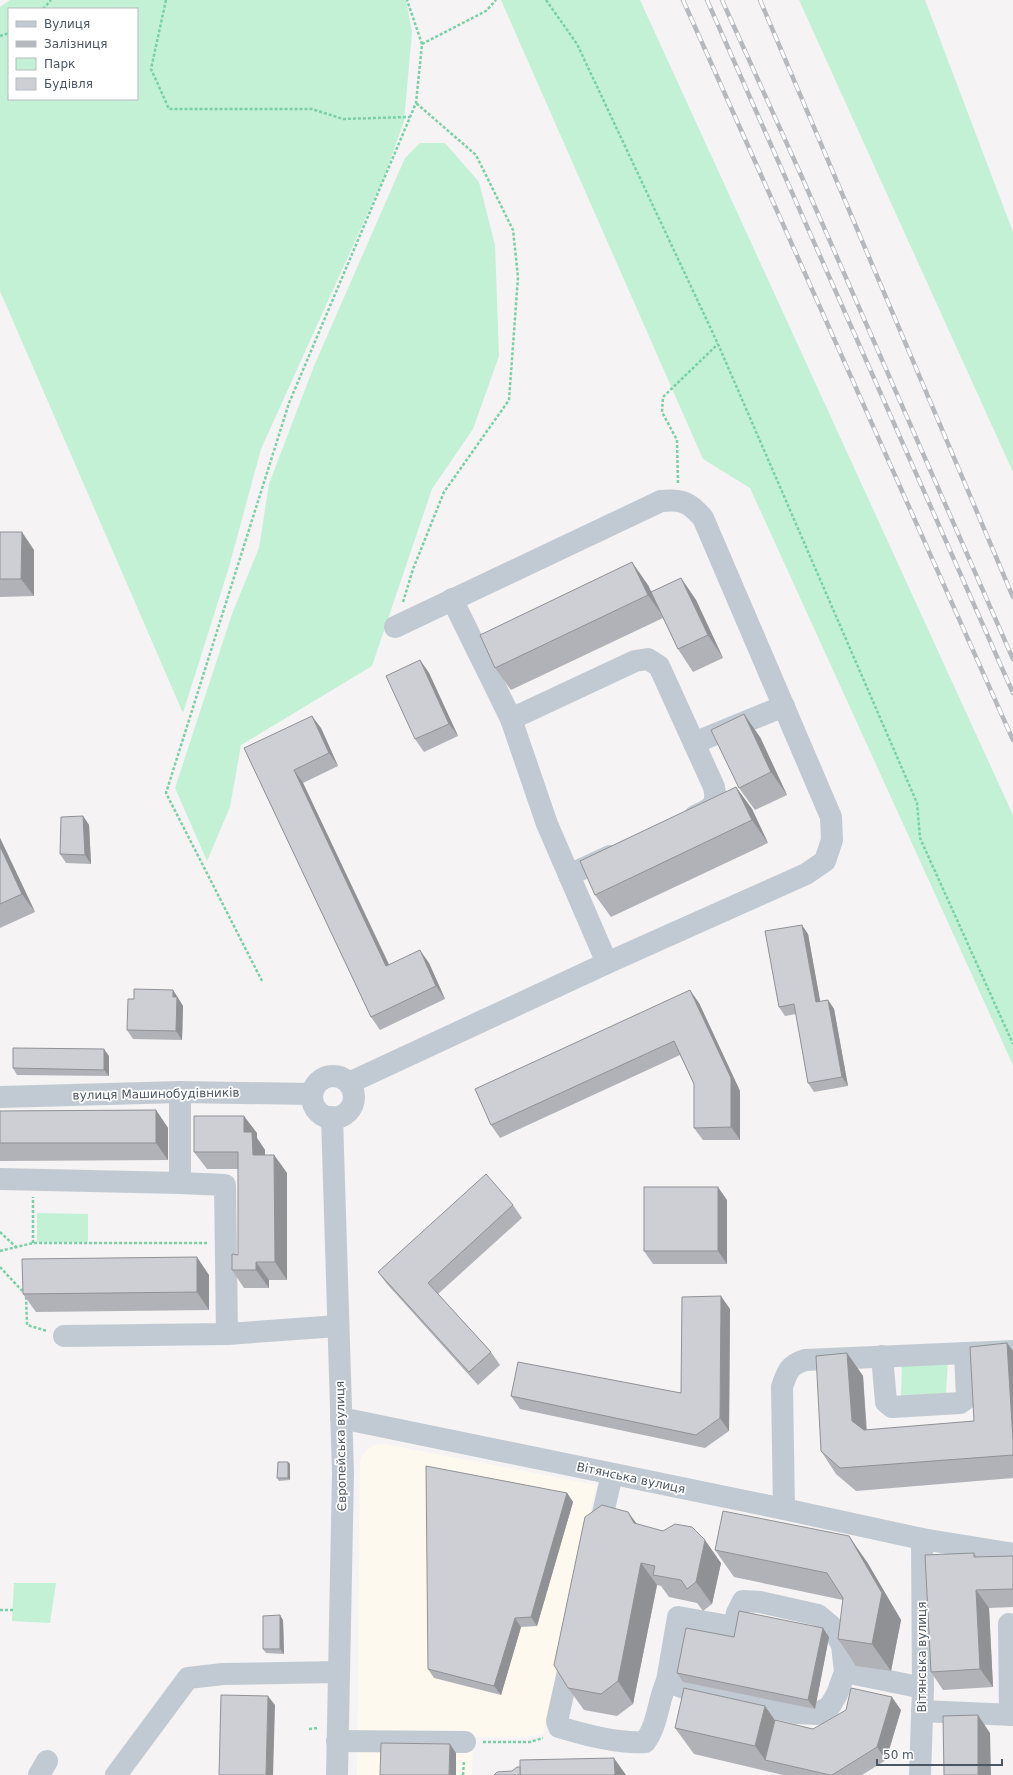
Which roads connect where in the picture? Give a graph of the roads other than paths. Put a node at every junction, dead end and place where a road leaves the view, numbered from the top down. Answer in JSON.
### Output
{"nodes":[{"id":1,"x":452,"y":599,"type":"junction"},
{"id":2,"x":395,"y":627,"type":"road end"},
{"id":3,"x":784,"y":706,"type":"junction"},
{"id":4,"x":511,"y":719,"type":"junction"},
{"id":5,"x":694,"y":743,"type":"junction"},
{"id":6,"x":676,"y":825,"type":"edge"},
{"id":7,"x":626,"y":848,"type":"edge"},
{"id":8,"x":569,"y":875,"type":"junction"},
{"id":9,"x":607,"y":963,"type":"junction"},
{"id":10,"x":349,"y":1083,"type":"junction"},
{"id":11,"x":180,"y":1092,"type":"junction"},
{"id":12,"x":312,"y":1094,"type":"junction"},
{"id":13,"x":0,"y":1097,"type":"edge"},
{"id":14,"x":332,"y":1118,"type":"junction"},
{"id":15,"x":0,"y":1179,"type":"edge"},
{"id":16,"x":180,"y":1183,"type":"junction"},
{"id":17,"x":338,"y":1326,"type":"junction"},
{"id":18,"x":227,"y":1334,"type":"junction"},
{"id":19,"x":64,"y":1336,"type":"road end"},
{"id":20,"x":1013,"y":1351,"type":"edge"},
{"id":21,"x":966,"y":1353,"type":"junction"},
{"id":22,"x":882,"y":1356,"type":"junction"},
{"id":23,"x":341,"y":1418,"type":"junction"},
{"id":24,"x":612,"y":1474,"type":"junction"},
{"id":25,"x":784,"y":1509,"type":"junction"},
{"id":26,"x":922,"y":1538,"type":"junction"},
{"id":27,"x":595,"y":1551,"type":"edge"},
{"id":28,"x":1013,"y":1554,"type":"edge"},
{"id":29,"x":1009,"y":1624,"type":"dead end"},
{"id":30,"x":576,"y":1636,"type":"edge"},
{"id":31,"x":338,"y":1672,"type":"junction"},
{"id":32,"x":845,"y":1672,"type":"junction"},
{"id":33,"x":667,"y":1681,"type":"junction"},
{"id":34,"x":923,"y":1688,"type":"junction"},
{"id":35,"x":922,"y":1711,"type":"junction"},
{"id":36,"x":1011,"y":1715,"type":"edge"},
{"id":37,"x":337,"y":1740,"type":"junction"},
{"id":38,"x":465,"y":1742,"type":"road end"},
{"id":39,"x":116,"y":1775,"type":"edge"},
{"id":40,"x":337,"y":1775,"type":"edge"},
{"id":41,"x":920,"y":1775,"type":"edge"}],
"edges":[{"from":1,"to":2,"type":"street"},
{"from":1,"to":3,"type":"street"},
{"from":1,"to":4,"type":"street"},
{"from":3,"to":5,"type":"street"},
{"from":3,"to":9,"type":"street"},
{"from":4,"to":5,"type":"street"},
{"from":4,"to":8,"type":"street"},
{"from":5,"to":6,"type":"street"},
{"from":7,"to":8,"type":"street"},
{"from":8,"to":9,"type":"street"},
{"from":9,"to":10,"type":"street"},
{"from":10,"to":12,"type":"street"},
{"from":10,"to":14,"type":"street"},
{"from":11,"to":12,"type":"street","name":"вулиця Машинобудівників"},
{"from":11,"to":13,"type":"street","name":"вулиця Машинобудівників"},
{"from":11,"to":16,"type":"street"},
{"from":12,"to":14,"type":"street"},
{"from":14,"to":17,"type":"street","name":"Європейська вулиця"},
{"from":15,"to":16,"type":"street"},
{"from":16,"to":18,"type":"street"},
{"from":17,"to":18,"type":"street"},
{"from":17,"to":23,"type":"street","name":"Європейська вулиця"},
{"from":18,"to":19,"type":"street"},
{"from":20,"to":21,"type":"street"},
{"from":21,"to":22,"type":"street"},
{"from":21,"to":22,"type":"street"},
{"from":22,"to":25,"type":"street"},
{"from":23,"to":24,"type":"street","name":"Вітянська вулиця"},
{"from":23,"to":31,"type":"street","name":"Європейська вулиця"},
{"from":24,"to":25,"type":"street","name":"Вітянська вулиця"},
{"from":24,"to":27,"type":"street"},
{"from":25,"to":26,"type":"street","name":"Вітянська вулиця"},
{"from":26,"to":28,"type":"street","name":"Вітянська вулиця"},
{"from":26,"to":34,"type":"street","name":"Вітянська вулиця"},
{"from":29,"to":36,"type":"street"},
{"from":30,"to":33,"type":"street"},
{"from":31,"to":37,"type":"street","name":"Європейська вулиця"},
{"from":31,"to":39,"type":"street"},
{"from":32,"to":33,"type":"street"},
{"from":32,"to":33,"type":"street"},
{"from":32,"to":34,"type":"street"},
{"from":34,"to":35,"type":"street","name":"Вітянська вулиця"},
{"from":35,"to":36,"type":"street"},
{"from":35,"to":41,"type":"street","name":"Вітянська вулиця"},
{"from":37,"to":38,"type":"street"},
{"from":37,"to":40,"type":"street","name":"Європейська вулиця"}]}
